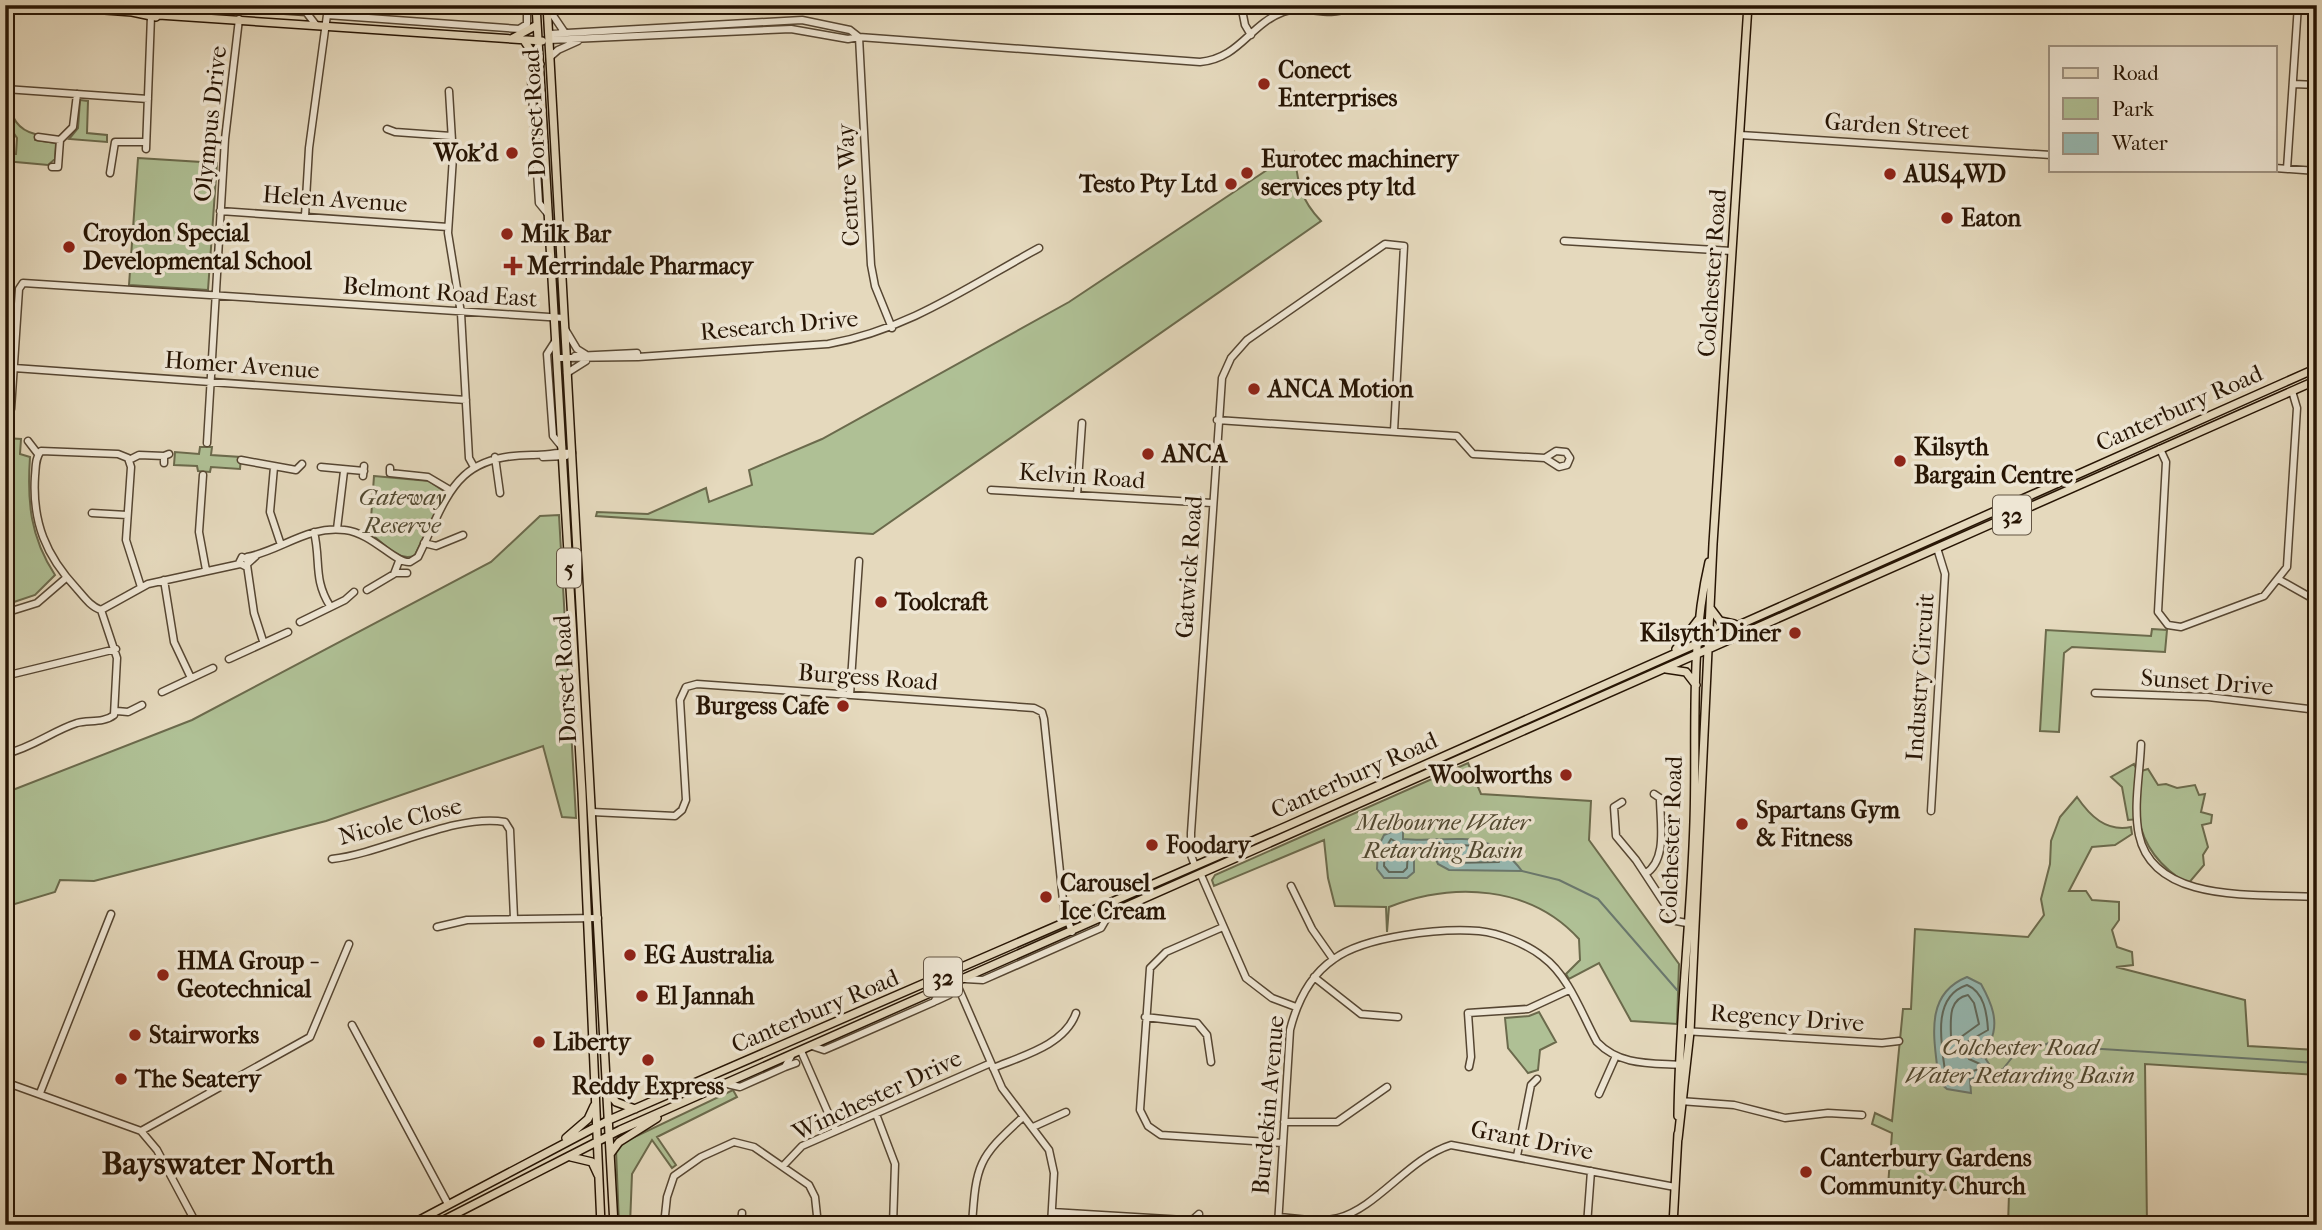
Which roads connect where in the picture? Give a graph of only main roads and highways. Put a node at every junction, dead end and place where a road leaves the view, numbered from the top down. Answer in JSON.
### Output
{"nodes":[{"id":1,"x":36,"y":5,"type":"edge"},
{"id":2,"x":536,"y":5,"type":"edge"},
{"id":3,"x":1748,"y":5,"type":"edge"},
{"id":4,"x":547,"y":6,"type":"edge"},
{"id":5,"x":152,"y":9,"type":"edge"},
{"id":6,"x":537,"y":25,"type":"junction"},
{"id":7,"x":549,"y":37,"type":"junction"},
{"id":8,"x":513,"y":38,"type":"junction"},
{"id":9,"x":539,"y":38,"type":"junction"},
{"id":10,"x":500,"y":39,"type":"junction"},
{"id":11,"x":525,"y":42,"type":"junction"},
{"id":12,"x":540,"y":65,"type":"junction"},
{"id":13,"x":549,"y":226,"type":"junction"},
{"id":14,"x":559,"y":226,"type":"junction"},
{"id":15,"x":2317,"y":368,"type":"edge"},
{"id":16,"x":2317,"y":380,"type":"edge"},
{"id":17,"x":2288,"y":381,"type":"junction"},
{"id":18,"x":2292,"y":391,"type":"junction"},
{"id":19,"x":2101,"y":464,"type":"junction"},
{"id":20,"x":2106,"y":474,"type":"junction"},
{"id":21,"x":1713,"y":544,"type":"junction"},
{"id":22,"x":1710,"y":605,"type":"junction"},
{"id":23,"x":1700,"y":616,"type":"junction"},
{"id":24,"x":1737,"y":624,"type":"junction"},
{"id":25,"x":1708,"y":637,"type":"junction"},
{"id":26,"x":1698,"y":642,"type":"junction"},
{"id":27,"x":1707,"y":649,"type":"junction"},
{"id":28,"x":1697,"y":654,"type":"junction"},
{"id":29,"x":1667,"y":655,"type":"junction"},
{"id":30,"x":1662,"y":669,"type":"junction"},
{"id":31,"x":1696,"y":685,"type":"junction"},
{"id":32,"x":1593,"y":688,"type":"junction"},
{"id":33,"x":1603,"y":698,"type":"junction"},
{"id":34,"x":1594,"y":701,"type":"junction"},
{"id":35,"x":1328,"y":807,"type":"junction"},
{"id":36,"x":582,"y":812,"type":"junction"},
{"id":37,"x":592,"y":812,"type":"junction"},
{"id":38,"x":1333,"y":817,"type":"junction"},
{"id":39,"x":1195,"y":866,"type":"junction"},
{"id":40,"x":1201,"y":876,"type":"junction"},
{"id":41,"x":1691,"y":924,"type":"junction"},
{"id":42,"x":797,"y":1040,"type":"junction"},
{"id":43,"x":801,"y":1051,"type":"junction"},
{"id":44,"x":608,"y":1091,"type":"junction"},
{"id":45,"x":596,"y":1101,"type":"junction"},
{"id":46,"x":678,"y":1104,"type":"junction"},
{"id":47,"x":635,"y":1109,"type":"junction"},
{"id":48,"x":609,"y":1120,"type":"junction"},
{"id":49,"x":598,"y":1126,"type":"junction"},
{"id":50,"x":610,"y":1134,"type":"junction"},
{"id":51,"x":599,"y":1139,"type":"junction"},
{"id":52,"x":557,"y":1146,"type":"junction"},
{"id":53,"x":611,"y":1153,"type":"junction"},
{"id":54,"x":565,"y":1157,"type":"junction"},
{"id":55,"x":600,"y":1179,"type":"junction"},
{"id":56,"x":411,"y":1225,"type":"edge"},
{"id":57,"x":434,"y":1225,"type":"edge"},
{"id":58,"x":601,"y":1225,"type":"edge"},
{"id":59,"x":614,"y":1225,"type":"edge"},
{"id":60,"x":1673,"y":1225,"type":"edge"}],
"edges":[{"from":1,"to":5,"type":"main road"},
{"from":2,"to":6,"type":"main road","name":"Dorset Road","number":"5"},
{"from":3,"to":21,"type":"main road","name":"Colchester Road"},
{"from":4,"to":7,"type":"main road","name":"Dorset Road","number":"5"},
{"from":5,"to":10,"type":"main road"},
{"from":6,"to":8,"type":"main road"},
{"from":6,"to":9,"type":"main road","name":"Dorset Road","number":"5"},
{"from":7,"to":9,"type":"main road"},
{"from":7,"to":14,"type":"main road","name":"Dorset Road","number":"5"},
{"from":8,"to":9,"type":"main road"},
{"from":8,"to":10,"type":"main road"},
{"from":9,"to":11,"type":"main road"},
{"from":9,"to":12,"type":"main road","name":"Dorset Road","number":"5"},
{"from":10,"to":11,"type":"main road"},
{"from":11,"to":12,"type":"main road"},
{"from":12,"to":13,"type":"main road","name":"Dorset Road","number":"5"},
{"from":13,"to":14,"type":"main road"},
{"from":13,"to":36,"type":"main road","name":"Dorset Road","number":"5"},
{"from":14,"to":37,"type":"main road","name":"Dorset Road","number":"5"},
{"from":15,"to":17,"type":"main road","name":"Canterbury Road","number":"32"},
{"from":16,"to":18,"type":"main road","name":"Canterbury Road","number":"32"},
{"from":17,"to":18,"type":"main road"},
{"from":17,"to":19,"type":"main road","name":"Canterbury Road","number":"32"},
{"from":18,"to":20,"type":"main road","name":"Canterbury Road","number":"32"},
{"from":19,"to":20,"type":"main road"},
{"from":19,"to":24,"type":"main road","name":"Canterbury Road","number":"32"},
{"from":20,"to":27,"type":"main road","name":"Canterbury Road","number":"32"},
{"from":21,"to":22,"type":"main road","name":"Colchester Road"},
{"from":21,"to":23,"type":"main road","name":"Colchester Road"},
{"from":22,"to":24,"type":"main road"},
{"from":22,"to":25,"type":"main road","name":"Colchester Road"},
{"from":23,"to":26,"type":"main road","name":"Colchester Road"},
{"from":23,"to":29,"type":"main road"},
{"from":24,"to":25,"type":"main road","name":"Canterbury Road","number":"32"},
{"from":25,"to":26,"type":"main road","name":"Canterbury Road","number":"32"},
{"from":25,"to":27,"type":"main road","name":"Colchester Road"},
{"from":26,"to":28,"type":"main road","name":"Colchester Road"},
{"from":26,"to":29,"type":"main road","name":"Canterbury Road","number":"32"},
{"from":27,"to":28,"type":"main road","name":"Canterbury Road","number":"32"},
{"from":27,"to":41,"type":"main road","name":"Colchester Road"},
{"from":28,"to":30,"type":"main road","name":"Canterbury Road","number":"32"},
{"from":28,"to":31,"type":"main road","name":"Colchester Road"},
{"from":29,"to":32,"type":"main road","name":"Canterbury Road","number":"32"},
{"from":30,"to":31,"type":"main road"},
{"from":30,"to":33,"type":"main road","name":"Canterbury Road","number":"32"},
{"from":31,"to":41,"type":"main road","name":"Colchester Road"},
{"from":32,"to":33,"type":"main road"},
{"from":32,"to":34,"type":"main road"},
{"from":32,"to":35,"type":"main road","name":"Canterbury Road","number":"32"},
{"from":33,"to":34,"type":"main road","name":"Canterbury Road","number":"32"},
{"from":34,"to":38,"type":"main road","name":"Canterbury Road","number":"32"},
{"from":35,"to":38,"type":"main road"},
{"from":35,"to":39,"type":"main road","name":"Canterbury Road","number":"32"},
{"from":36,"to":37,"type":"main road"},
{"from":36,"to":45,"type":"main road","name":"Dorset Road","number":"5"},
{"from":37,"to":44,"type":"main road","name":"Dorset Road","number":"5"},
{"from":38,"to":40,"type":"main road","name":"Canterbury Road","number":"32"},
{"from":39,"to":40,"type":"main road"},
{"from":39,"to":42,"type":"main road","name":"Canterbury Road","number":"32"},
{"from":40,"to":43,"type":"main road","name":"Canterbury Road","number":"32"},
{"from":41,"to":60,"type":"main road","name":"Colchester Road"},
{"from":42,"to":43,"type":"main road"},
{"from":42,"to":47,"type":"main road","name":"Canterbury Road","number":"32"},
{"from":43,"to":46,"type":"main road","name":"Canterbury Road","number":"32"},
{"from":44,"to":47,"type":"main road"},
{"from":44,"to":48,"type":"main road","name":"Dorset Road","number":"5"},
{"from":45,"to":49,"type":"main road","name":"Dorset Road","number":"5"},
{"from":45,"to":52,"type":"main road"},
{"from":46,"to":50,"type":"main road","name":"Canterbury Road","number":"32"},
{"from":46,"to":53,"type":"main road"},
{"from":47,"to":48,"type":"main road","name":"Canterbury Road","number":"32"},
{"from":48,"to":49,"type":"main road","name":"Canterbury Road","number":"32"},
{"from":48,"to":50,"type":"main road","name":"Dorset Road","number":"5"},
{"from":49,"to":51,"type":"main road","name":"Dorset Road","number":"5"},
{"from":49,"to":52,"type":"main road","name":"Canterbury Road","number":"32"},
{"from":50,"to":51,"type":"main road","name":"Canterbury Road","number":"32"},
{"from":50,"to":53,"type":"main road","name":"Dorset Road","number":"5"},
{"from":51,"to":54,"type":"main road","name":"Canterbury Road","number":"32"},
{"from":51,"to":55,"type":"main road","name":"Dorset Road","number":"5"},
{"from":52,"to":56,"type":"main road","name":"Canterbury Road","number":"32"},
{"from":53,"to":59,"type":"main road","name":"Dorset Road","number":"5"},
{"from":54,"to":55,"type":"main road"},
{"from":54,"to":57,"type":"main road","name":"Canterbury Road","number":"32"},
{"from":55,"to":58,"type":"main road","name":"Dorset Road","number":"5"}]}
